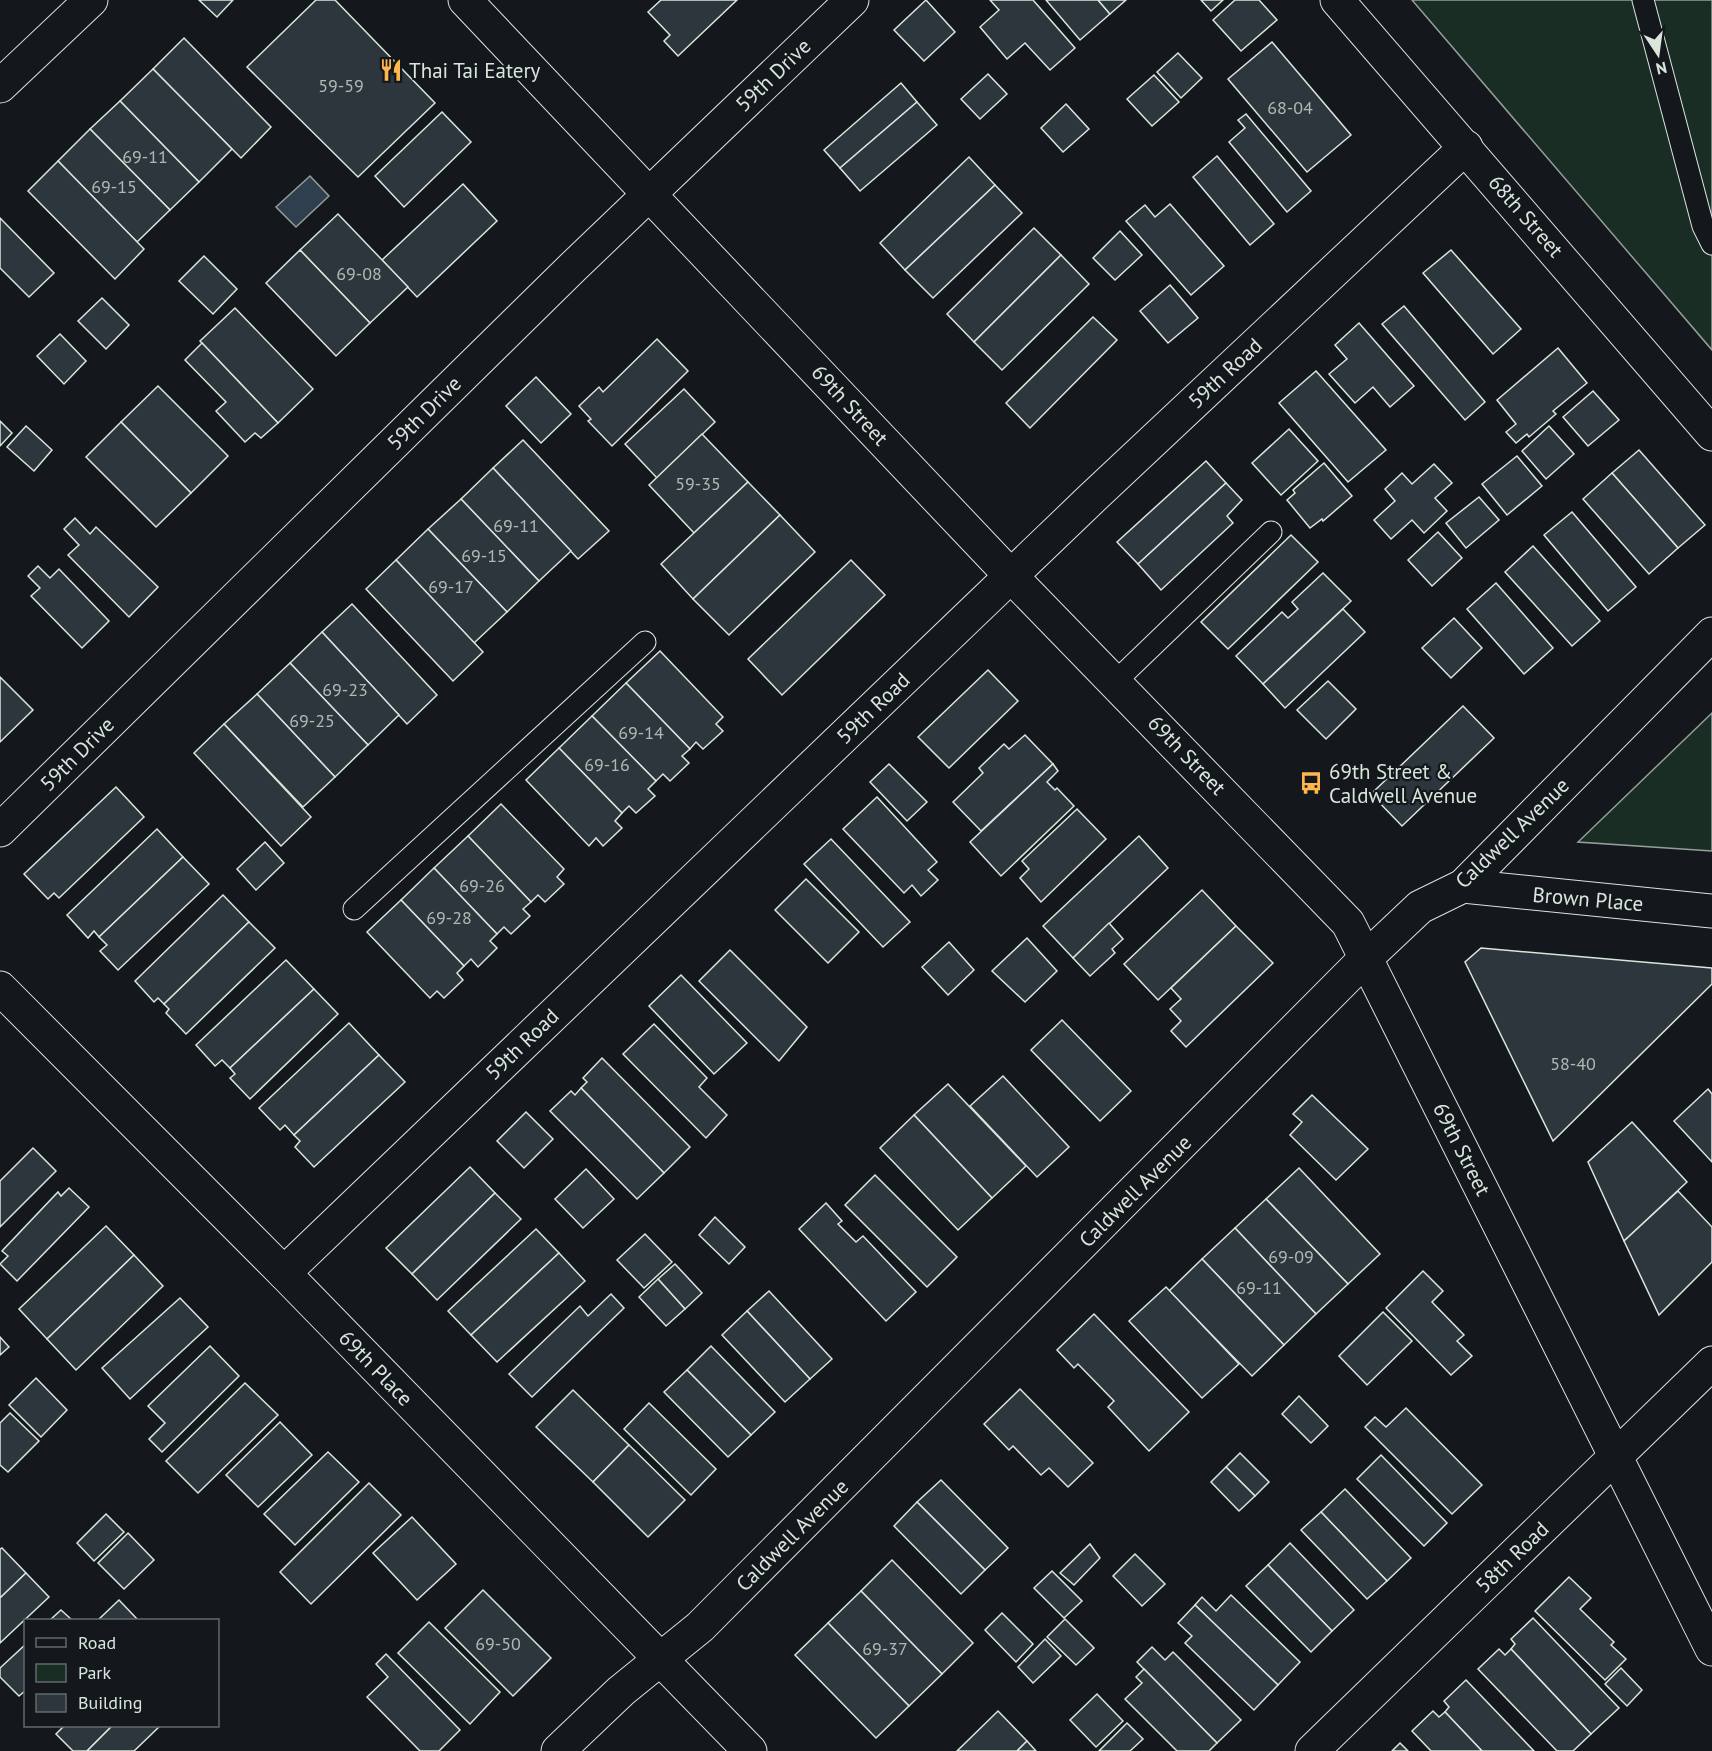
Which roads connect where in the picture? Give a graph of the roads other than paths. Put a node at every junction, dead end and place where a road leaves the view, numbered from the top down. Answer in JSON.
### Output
{"nodes":[{"id":1,"x":91,"y":0,"type":"edge"},
{"id":2,"x":465,"y":0,"type":"edge"},
{"id":3,"x":852,"y":0,"type":"edge"},
{"id":4,"x":1337,"y":0,"type":"edge"},
{"id":5,"x":1643,"y":0,"type":"edge"},
{"id":6,"x":0,"y":86,"type":"edge"},
{"id":7,"x":1466,"y":147,"type":"junction"},
{"id":8,"x":650,"y":193,"type":"junction"},
{"id":9,"x":1712,"y":244,"type":"edge"},
{"id":10,"x":1712,"y":434,"type":"edge"},
{"id":11,"x":1271,"y":532,"type":"dead end"},
{"id":12,"x":1011,"y":576,"type":"junction"},
{"id":13,"x":1712,"y":634,"type":"edge"},
{"id":14,"x":645,"y":642,"type":"dead end"},
{"id":15,"x":1115,"y":682,"type":"junction"},
{"id":16,"x":0,"y":830,"type":"edge"},
{"id":17,"x":1463,"y":886,"type":"junction"},
{"id":18,"x":354,"y":909,"type":"dead end"},
{"id":19,"x":1712,"y":911,"type":"edge"},
{"id":20,"x":1367,"y":957,"type":"junction"},
{"id":21,"x":0,"y":988,"type":"edge"},
{"id":22,"x":284,"y":1273,"type":"junction"},
{"id":23,"x":1712,"y":1363,"type":"edge"},
{"id":24,"x":1616,"y":1456,"type":"junction"},
{"id":25,"x":1712,"y":1649,"type":"edge"},
{"id":26,"x":659,"y":1659,"type":"junction"},
{"id":27,"x":558,"y":1751,"type":"edge"},
{"id":28,"x":750,"y":1751,"type":"edge"},
{"id":29,"x":1312,"y":1751,"type":"edge"}],
"edges":[{"from":1,"to":6,"type":"street"},
{"from":2,"to":8,"type":"street","name":"69th Street"},
{"from":3,"to":8,"type":"street","name":"59th Drive"},
{"from":4,"to":7,"type":"street","name":"68th Street"},
{"from":5,"to":9,"type":"lane"},
{"from":7,"to":10,"type":"street","name":"68th Street"},
{"from":7,"to":12,"type":"street","name":"59th Road"},
{"from":8,"to":12,"type":"street","name":"69th Street"},
{"from":8,"to":16,"type":"street","name":"59th Drive"},
{"from":11,"to":15,"type":"lane"},
{"from":12,"to":15,"type":"street","name":"69th Street"},
{"from":12,"to":22,"type":"street","name":"59th Road"},
{"from":13,"to":17,"type":"street","name":"Caldwell Avenue"},
{"from":14,"to":18,"type":"lane"},
{"from":15,"to":20,"type":"street","name":"69th Street"},
{"from":17,"to":19,"type":"street","name":"Brown Place"},
{"from":17,"to":20,"type":"street","name":"Caldwell Avenue"},
{"from":20,"to":24,"type":"street","name":"69th Street"},
{"from":20,"to":26,"type":"street","name":"Caldwell Avenue"},
{"from":21,"to":22,"type":"street","name":"69th Place"},
{"from":22,"to":26,"type":"street","name":"69th Place"},
{"from":23,"to":24,"type":"street","name":"58th Road"},
{"from":24,"to":25,"type":"street","name":"69th Street"},
{"from":24,"to":29,"type":"street","name":"58th Road"},
{"from":26,"to":27,"type":"street","name":"Caldwell Avenue"},
{"from":26,"to":28,"type":"street","name":"69th Place"}]}
